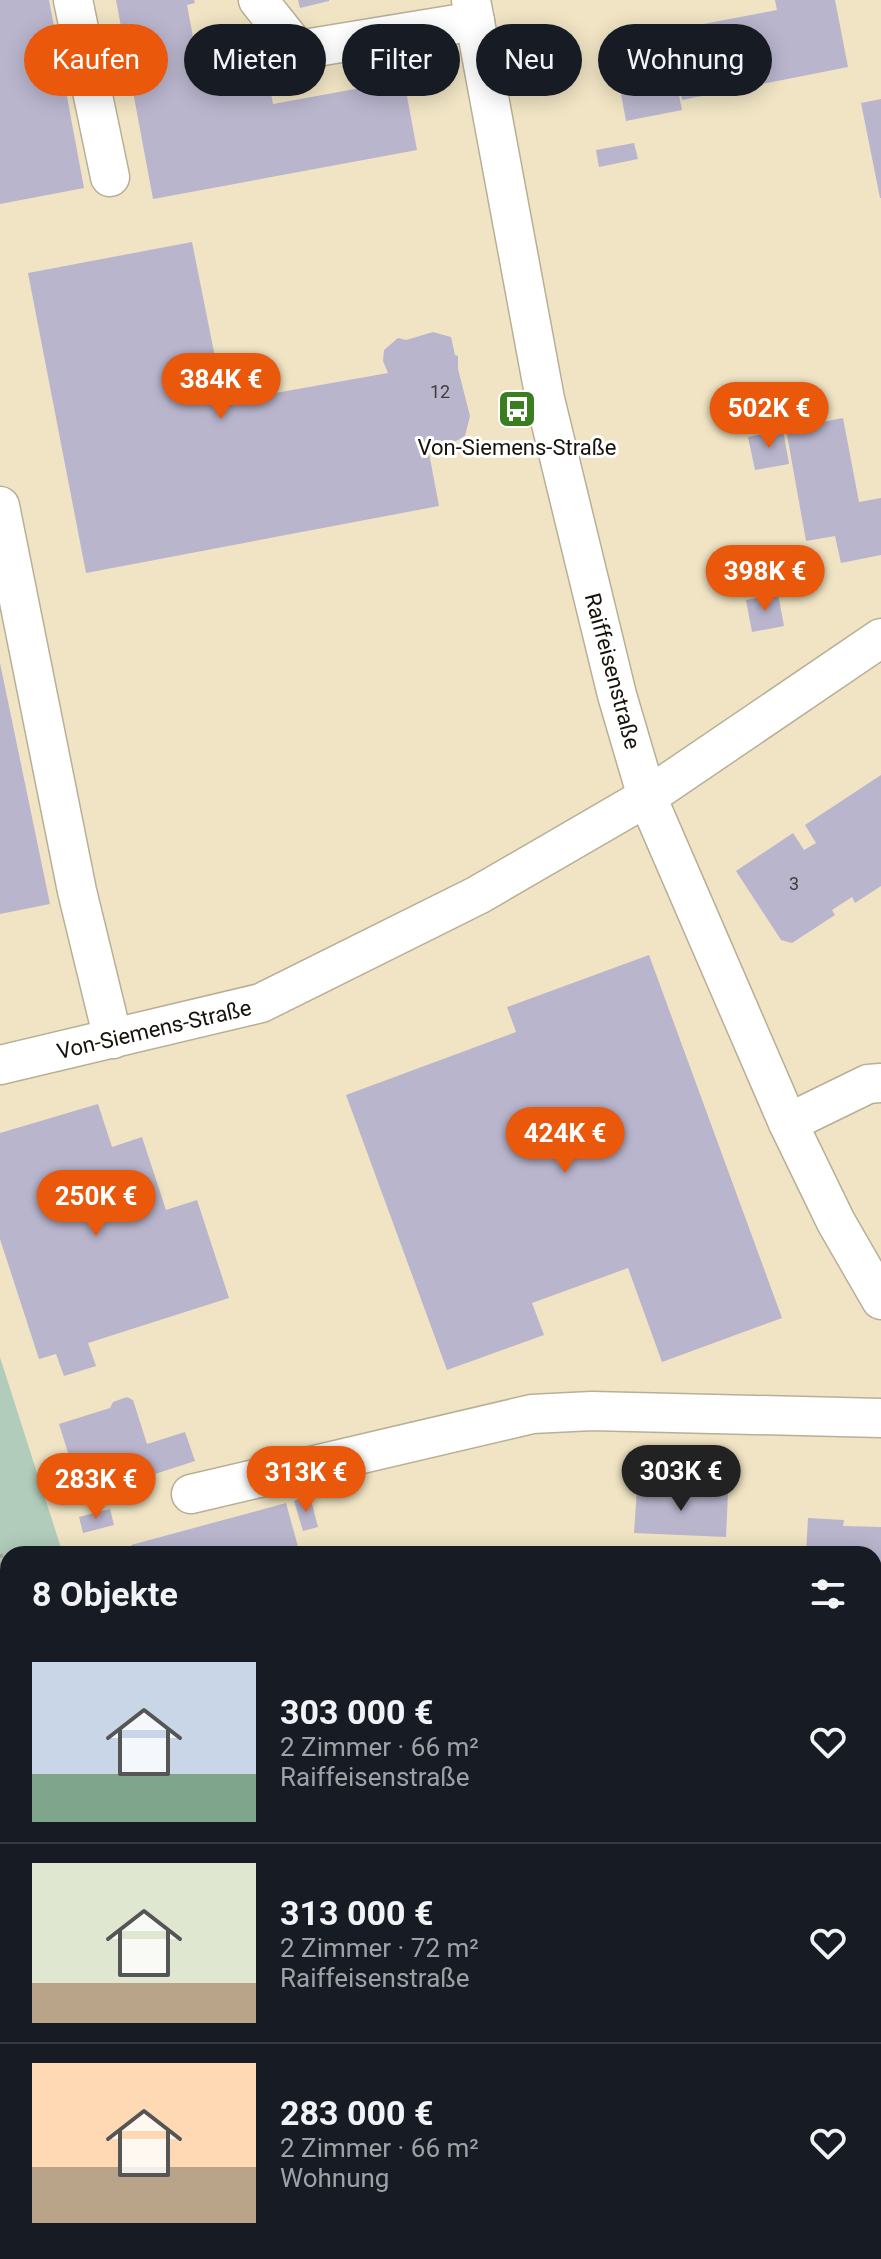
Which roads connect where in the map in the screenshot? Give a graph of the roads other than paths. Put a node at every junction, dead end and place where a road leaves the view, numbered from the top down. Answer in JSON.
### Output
{"nodes":[{"id":1,"x":73,"y":0,"type":"edge"},
{"id":2,"x":258,"y":0,"type":"edge"},
{"id":3,"x":473,"y":10,"type":"edge"},
{"id":4,"x":110,"y":177,"type":"dead end"},
{"id":5,"x":0,"y":506,"type":"edge"},
{"id":6,"x":881,"y":638,"type":"edge"},
{"id":7,"x":647,"y":797,"type":"junction"},
{"id":8,"x":113,"y":1039,"type":"junction"},
{"id":9,"x":0,"y":1065,"type":"edge"},
{"id":10,"x":881,"y":1083,"type":"edge"},
{"id":11,"x":788,"y":1123,"type":"junction"},
{"id":12,"x":881,"y":1300,"type":"edge"},
{"id":13,"x":881,"y":1418,"type":"edge"},
{"id":14,"x":191,"y":1494,"type":"dead end"}],
"edges":[{"from":1,"to":4,"type":"street"},
{"from":2,"to":3,"type":"street"},
{"from":3,"to":7,"type":"street","name":"Raiffeisenstraße"},
{"from":5,"to":8,"type":"street"},
{"from":6,"to":7,"type":"street","name":"Von-Siemens-Straße"},
{"from":7,"to":8,"type":"street","name":"Von-Siemens-Straße"},
{"from":7,"to":11,"type":"street","name":"Raiffeisenstraße"},
{"from":8,"to":9,"type":"street","name":"Von-Siemens-Straße"},
{"from":10,"to":11,"type":"street"},
{"from":11,"to":12,"type":"street","name":"Raiffeisenstraße"},
{"from":13,"to":14,"type":"street"}]}
